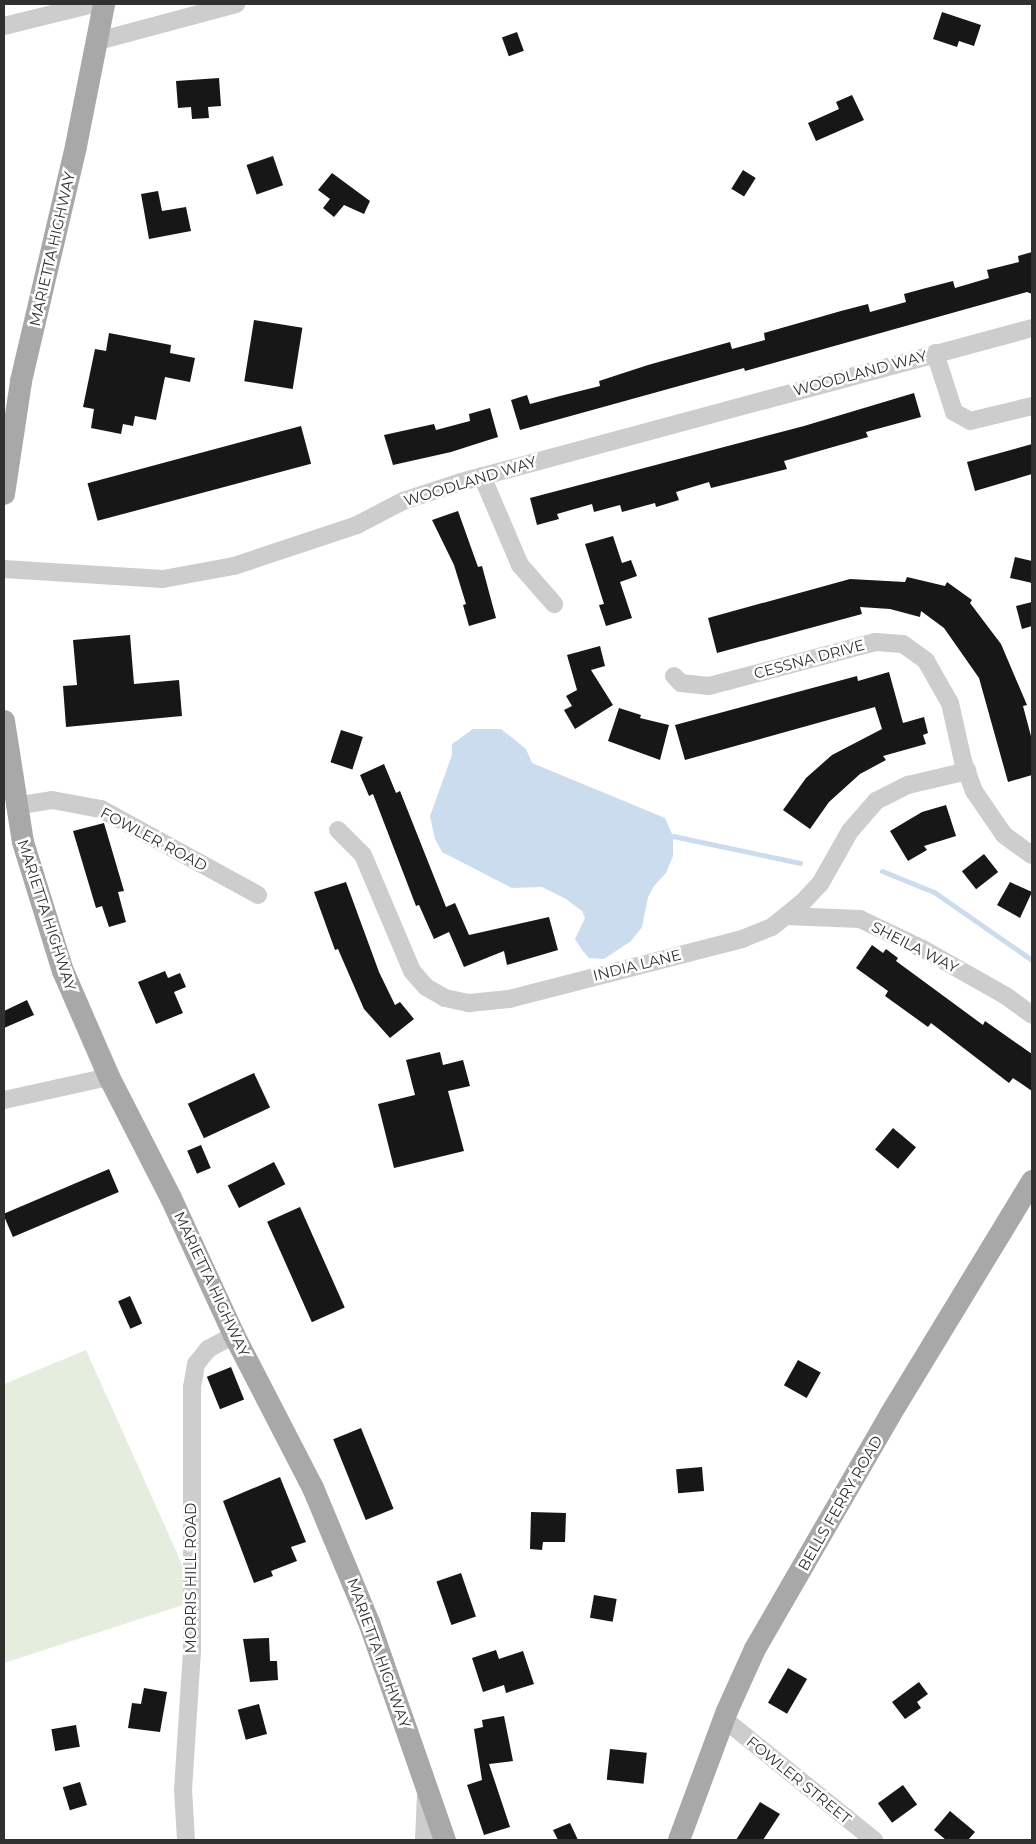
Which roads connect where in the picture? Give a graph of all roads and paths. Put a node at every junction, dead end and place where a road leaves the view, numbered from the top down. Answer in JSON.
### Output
{"nodes":[{"id":1,"x":93,"y":4,"type":"edge"},
{"id":2,"x":104,"y":4,"type":"edge"},
{"id":3,"x":236,"y":4,"type":"edge"},
{"id":4,"x":4,"y":26,"type":"edge"},
{"id":5,"x":98,"y":41,"type":"junction"},
{"id":6,"x":1032,"y":328,"type":"edge"},
{"id":7,"x":935,"y":353,"type":"junction"},
{"id":8,"x":1032,"y":406,"type":"edge"},
{"id":9,"x":482,"y":476,"type":"junction"},
{"id":10,"x":4,"y":494,"type":"edge"},
{"id":11,"x":4,"y":570,"type":"edge"},
{"id":12,"x":554,"y":604,"type":"dead end"},
{"id":13,"x":674,"y":676,"type":"dead end"},
{"id":14,"x":4,"y":722,"type":"edge"},
{"id":15,"x":7,"y":770,"type":"edge"},
{"id":16,"x":967,"y":771,"type":"junction"},
{"id":17,"x":16,"y":806,"type":"junction"},
{"id":18,"x":338,"y":830,"type":"dead end"},
{"id":19,"x":1032,"y":855,"type":"edge"},
{"id":20,"x":258,"y":895,"type":"dead end"},
{"id":21,"x":786,"y":916,"type":"junction"},
{"id":22,"x":1032,"y":1015,"type":"edge"},
{"id":23,"x":109,"y":1077,"type":"junction"},
{"id":24,"x":4,"y":1100,"type":"edge"},
{"id":25,"x":1032,"y":1181,"type":"edge"},
{"id":26,"x":234,"y":1335,"type":"junction"},
{"id":27,"x":724,"y":1719,"type":"junction"},
{"id":28,"x":426,"y":1787,"type":"junction"},
{"id":29,"x":186,"y":1840,"type":"edge"},
{"id":30,"x":424,"y":1840,"type":"edge"},
{"id":31,"x":445,"y":1840,"type":"edge"},
{"id":32,"x":679,"y":1840,"type":"edge"},
{"id":33,"x":874,"y":1840,"type":"edge"}],
"edges":[{"from":1,"to":4,"type":"street"},
{"from":2,"to":5,"type":"main road","name":"MARIETTA HIGHWAY"},
{"from":3,"to":5,"type":"street"},
{"from":5,"to":10,"type":"main road","name":"MARIETTA HIGHWAY"},
{"from":6,"to":7,"type":"street","name":"WOODLAND WAY"},
{"from":7,"to":8,"type":"street","name":"WOODLAND WAY"},
{"from":7,"to":9,"type":"street","name":"WOODLAND WAY"},
{"from":9,"to":11,"type":"street","name":"WOODLAND WAY"},
{"from":9,"to":12,"type":"street"},
{"from":13,"to":16,"type":"street","name":"CESSNA DRIVE"},
{"from":14,"to":15,"type":"main road","name":"MARIETTA HIGHWAY"},
{"from":15,"to":17,"type":"main road","name":"MARIETTA HIGHWAY"},
{"from":16,"to":19,"type":"street","name":"CESSNA DRIVE"},
{"from":16,"to":21,"type":"street","name":"INDIA LANE"},
{"from":17,"to":20,"type":"street","name":"FOWLER ROAD"},
{"from":17,"to":23,"type":"main road","name":"MARIETTA HIGHWAY"},
{"from":18,"to":21,"type":"street","name":"INDIA LANE"},
{"from":21,"to":22,"type":"street","name":"SHEILA WAY"},
{"from":23,"to":24,"type":"street"},
{"from":23,"to":26,"type":"main road","name":"MARIETTA HIGHWAY"},
{"from":25,"to":27,"type":"main road","name":"BELLS FERRY ROAD"},
{"from":26,"to":28,"type":"main road","name":"MARIETTA HIGHWAY"},
{"from":26,"to":29,"type":"street","name":"MORRIS HILL ROAD"},
{"from":27,"to":32,"type":"main road","name":"BELLS FERRY ROAD"},
{"from":27,"to":33,"type":"street","name":"FOWLER STREET"},
{"from":28,"to":30,"type":"street"},
{"from":28,"to":31,"type":"main road","name":"MARIETTA HIGHWAY"}]}
